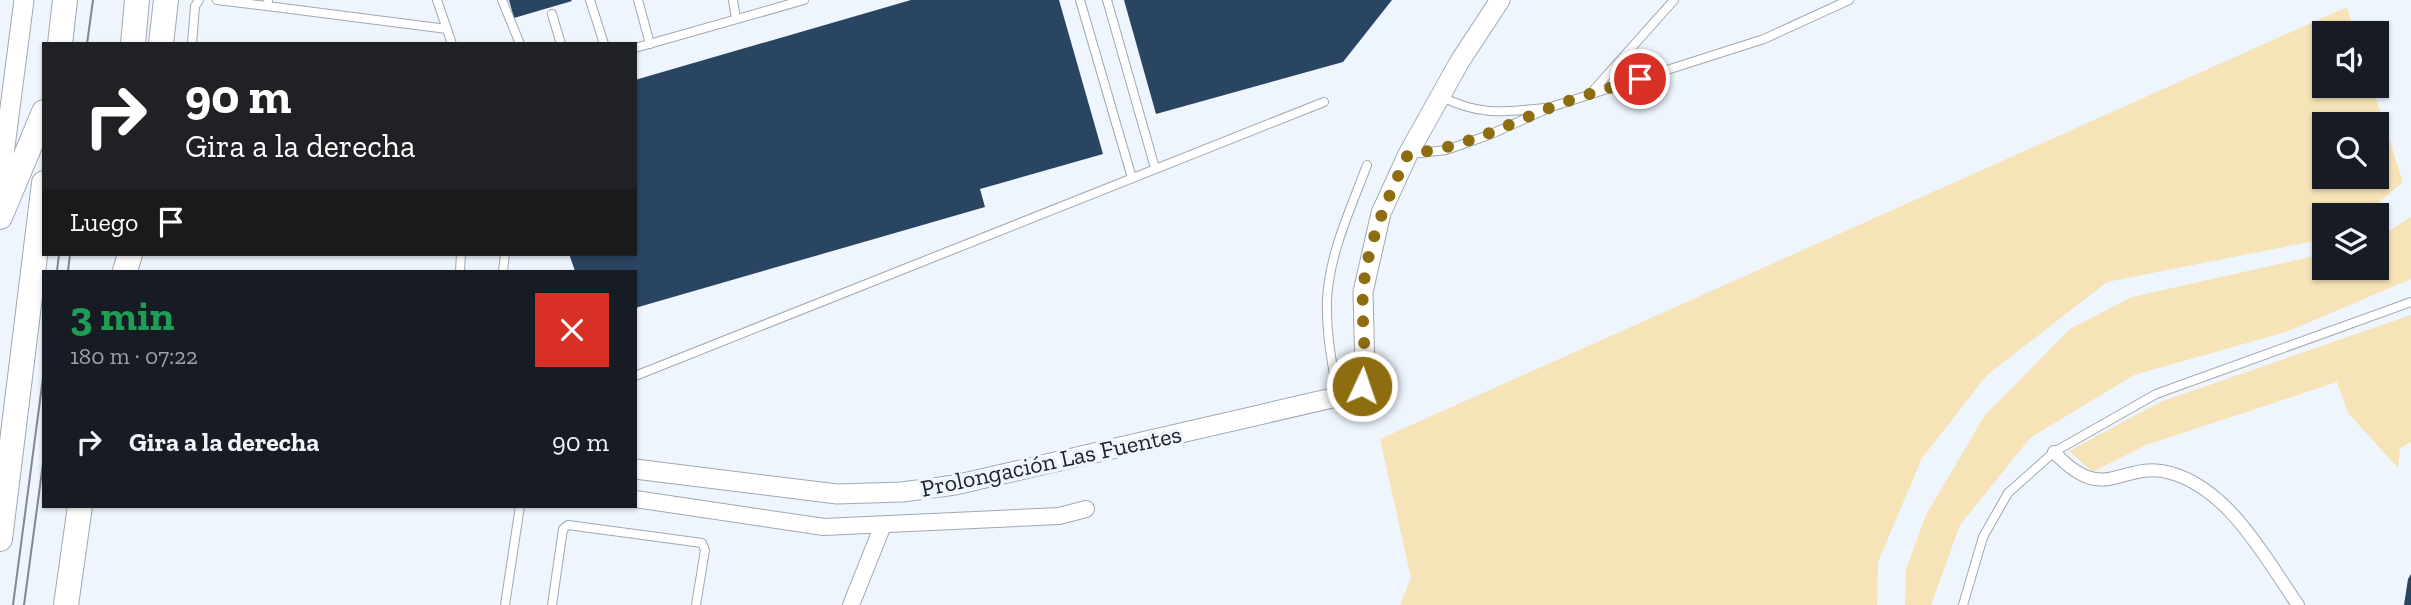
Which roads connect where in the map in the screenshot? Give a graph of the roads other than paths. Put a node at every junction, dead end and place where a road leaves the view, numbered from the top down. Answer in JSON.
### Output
{"nodes":[{"id":1,"x":24,"y":0,"type":"edge"},
{"id":2,"x":65,"y":0,"type":"edge"},
{"id":3,"x":137,"y":0,"type":"edge"},
{"id":4,"x":166,"y":0,"type":"edge"},
{"id":5,"x":199,"y":0,"type":"edge"},
{"id":6,"x":218,"y":0,"type":"edge"},
{"id":7,"x":438,"y":0,"type":"edge"},
{"id":8,"x":502,"y":0,"type":"edge"},
{"id":9,"x":590,"y":0,"type":"edge"},
{"id":10,"x":638,"y":0,"type":"edge"},
{"id":11,"x":733,"y":0,"type":"edge"},
{"id":12,"x":804,"y":0,"type":"edge"},
{"id":13,"x":1080,"y":0,"type":"edge"},
{"id":14,"x":1107,"y":0,"type":"edge"},
{"id":15,"x":1500,"y":0,"type":"edge"},
{"id":16,"x":1674,"y":0,"type":"edge"},
{"id":17,"x":1849,"y":0,"type":"edge"},
{"id":18,"x":268,"y":3,"type":"edge"},
{"id":19,"x":552,"y":14,"type":"dead end"},
{"id":20,"x":736,"y":19,"type":"junction"},
{"id":21,"x":447,"y":29,"type":"junction"},
{"id":22,"x":60,"y":42,"type":"edge"},
{"id":23,"x":133,"y":42,"type":"edge"},
{"id":24,"x":161,"y":42,"type":"edge"},
{"id":25,"x":192,"y":42,"type":"edge"},
{"id":26,"x":451,"y":42,"type":"edge"},
{"id":27,"x":519,"y":42,"type":"edge"},
{"id":28,"x":560,"y":42,"type":"edge"},
{"id":29,"x":603,"y":42,"type":"edge"},
{"id":30,"x":650,"y":44,"type":"junction"},
{"id":31,"x":637,"y":47,"type":"edge"},
{"id":32,"x":1591,"y":93,"type":"junction"},
{"id":33,"x":1442,"y":97,"type":"junction"},
{"id":34,"x":1324,"y":102,"type":"dead end"},
{"id":35,"x":1551,"y":107,"type":"junction"},
{"id":36,"x":42,"y":117,"type":"edge"},
{"id":37,"x":1408,"y":154,"type":"junction"},
{"id":38,"x":1367,"y":165,"type":"dead end"},
{"id":39,"x":1155,"y":168,"type":"junction"},
{"id":40,"x":1132,"y":177,"type":"junction"},
{"id":41,"x":0,"y":184,"type":"edge"},
{"id":42,"x":42,"y":199,"type":"edge"},
{"id":43,"x":0,"y":217,"type":"edge"},
{"id":44,"x":2411,"y":302,"type":"edge"},
{"id":45,"x":637,"y":375,"type":"edge"},
{"id":46,"x":1338,"y":398,"type":"junction"},
{"id":47,"x":2054,"y":452,"type":"junction"},
{"id":48,"x":637,"y":469,"type":"edge"},
{"id":49,"x":637,"y":499,"type":"edge"},
{"id":50,"x":80,"y":508,"type":"edge"},
{"id":51,"x":520,"y":508,"type":"edge"},
{"id":52,"x":1086,"y":509,"type":"dead end"},
{"id":53,"x":883,"y":525,"type":"junction"},
{"id":54,"x":0,"y":539,"type":"edge"},
{"id":55,"x":66,"y":605,"type":"edge"},
{"id":56,"x":505,"y":605,"type":"edge"},
{"id":57,"x":552,"y":605,"type":"edge"},
{"id":58,"x":696,"y":605,"type":"edge"},
{"id":59,"x":851,"y":605,"type":"edge"},
{"id":60,"x":1963,"y":605,"type":"edge"},
{"id":61,"x":2298,"y":605,"type":"edge"}],
"edges":[{"from":1,"to":41,"type":"street"},
{"from":2,"to":22,"type":"main road"},
{"from":3,"to":23,"type":"main road"},
{"from":4,"to":24,"type":"main road"},
{"from":5,"to":25,"type":"lane"},
{"from":6,"to":18,"type":"lane"},
{"from":7,"to":21,"type":"lane"},
{"from":8,"to":27,"type":"lane"},
{"from":9,"to":29,"type":"lane"},
{"from":10,"to":30,"type":"lane"},
{"from":11,"to":20,"type":"lane"},
{"from":12,"to":20,"type":"lane"},
{"from":13,"to":40,"type":"lane"},
{"from":14,"to":39,"type":"lane"},
{"from":15,"to":33,"type":"street","name":"Prolongación Las Fuentes"},
{"from":16,"to":32,"type":"lane"},
{"from":17,"to":32,"type":"lane"},
{"from":18,"to":21,"type":"lane"},
{"from":19,"to":28,"type":"lane"},
{"from":20,"to":30,"type":"lane"},
{"from":21,"to":26,"type":"lane"},
{"from":30,"to":31,"type":"lane"},
{"from":32,"to":35,"type":"lane"},
{"from":33,"to":35,"type":"lane"},
{"from":33,"to":37,"type":"street","name":"Prolongación Las Fuentes"},
{"from":34,"to":39,"type":"lane"},
{"from":35,"to":37,"type":"lane"},
{"from":36,"to":43,"type":"main road"},
{"from":37,"to":46,"type":"street","name":"Prolongación Las Fuentes"},
{"from":38,"to":46,"type":"lane"},
{"from":39,"to":40,"type":"lane"},
{"from":40,"to":45,"type":"lane"},
{"from":42,"to":54,"type":"main road"},
{"from":44,"to":47,"type":"lane"},
{"from":46,"to":48,"type":"street","name":"Prolongación Las Fuentes"},
{"from":47,"to":60,"type":"lane"},
{"from":47,"to":61,"type":"street"},
{"from":49,"to":53,"type":"street"},
{"from":50,"to":55,"type":"main road"},
{"from":51,"to":56,"type":"lane"},
{"from":52,"to":53,"type":"street"},
{"from":53,"to":59,"type":"street"},
{"from":57,"to":58,"type":"lane"}]}
